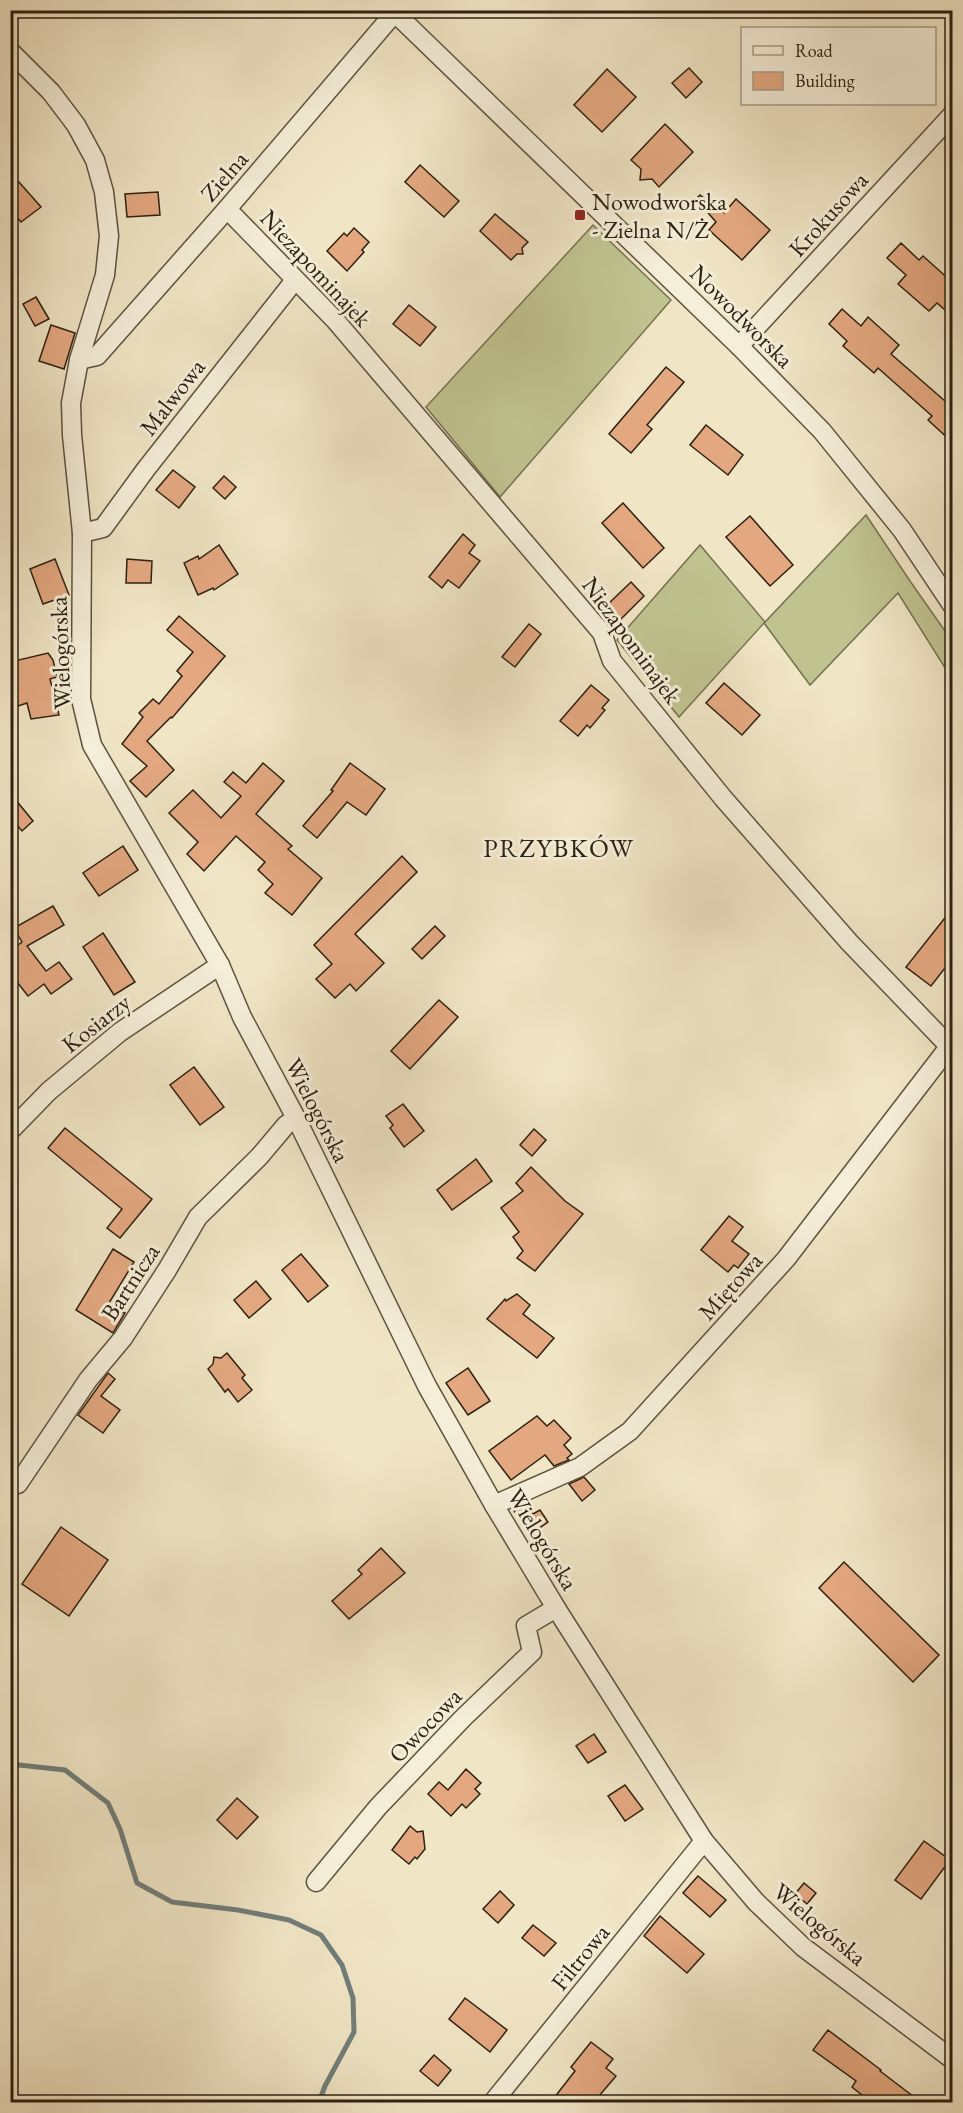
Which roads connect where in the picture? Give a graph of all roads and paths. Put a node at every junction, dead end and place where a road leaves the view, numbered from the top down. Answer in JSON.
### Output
{"nodes":[{"id":1,"x":395,"y":11,"type":"edge"},
{"id":2,"x":10,"y":51,"type":"edge"},
{"id":3,"x":952,"y":115,"type":"edge"},
{"id":4,"x":227,"y":209,"type":"junction"},
{"id":5,"x":295,"y":280,"type":"junction"},
{"id":6,"x":739,"y":346,"type":"junction"},
{"id":7,"x":79,"y":360,"type":"junction"},
{"id":8,"x":82,"y":533,"type":"junction"},
{"id":9,"x":952,"y":605,"type":"edge"},
{"id":10,"x":220,"y":964,"type":"junction"},
{"id":11,"x":951,"y":1045,"type":"edge"},
{"id":12,"x":296,"y":1118,"type":"junction"},
{"id":13,"x":10,"y":1131,"type":"edge"},
{"id":14,"x":18,"y":1484,"type":"dead end"},
{"id":15,"x":494,"y":1505,"type":"junction"},
{"id":16,"x":556,"y":1608,"type":"junction"},
{"id":17,"x":704,"y":1841,"type":"junction"},
{"id":18,"x":316,"y":1882,"type":"dead end"},
{"id":19,"x":952,"y":2059,"type":"edge"},
{"id":20,"x":493,"y":2103,"type":"edge"}],
"edges":[{"from":1,"to":4,"type":"street","name":"Zielna"},
{"from":1,"to":6,"type":"street","name":"Nowodworska"},
{"from":2,"to":7,"type":"street","name":"Wielogórska"},
{"from":3,"to":6,"type":"street","name":"Krokusowa"},
{"from":4,"to":5,"type":"street","name":"Niezapominajek"},
{"from":4,"to":7,"type":"street","name":"Zielna"},
{"from":5,"to":8,"type":"street","name":"Malwowa"},
{"from":5,"to":11,"type":"street","name":"Niezapominajek"},
{"from":6,"to":9,"type":"street","name":"Nowodworska"},
{"from":7,"to":8,"type":"street","name":"Wielogórska"},
{"from":8,"to":10,"type":"street","name":"Wielogórska"},
{"from":10,"to":12,"type":"street","name":"Wielogórska"},
{"from":10,"to":13,"type":"street","name":"Kosiarzy"},
{"from":11,"to":15,"type":"street","name":"Miętowa"},
{"from":12,"to":14,"type":"street","name":"Bartnicza"},
{"from":12,"to":15,"type":"street","name":"Wielogórska"},
{"from":15,"to":16,"type":"street","name":"Wielogórska"},
{"from":16,"to":17,"type":"street","name":"Wielogórska"},
{"from":16,"to":18,"type":"street","name":"Owocowa"},
{"from":17,"to":19,"type":"street","name":"Wielogórska"},
{"from":17,"to":20,"type":"street","name":"Filtrowa"}]}
